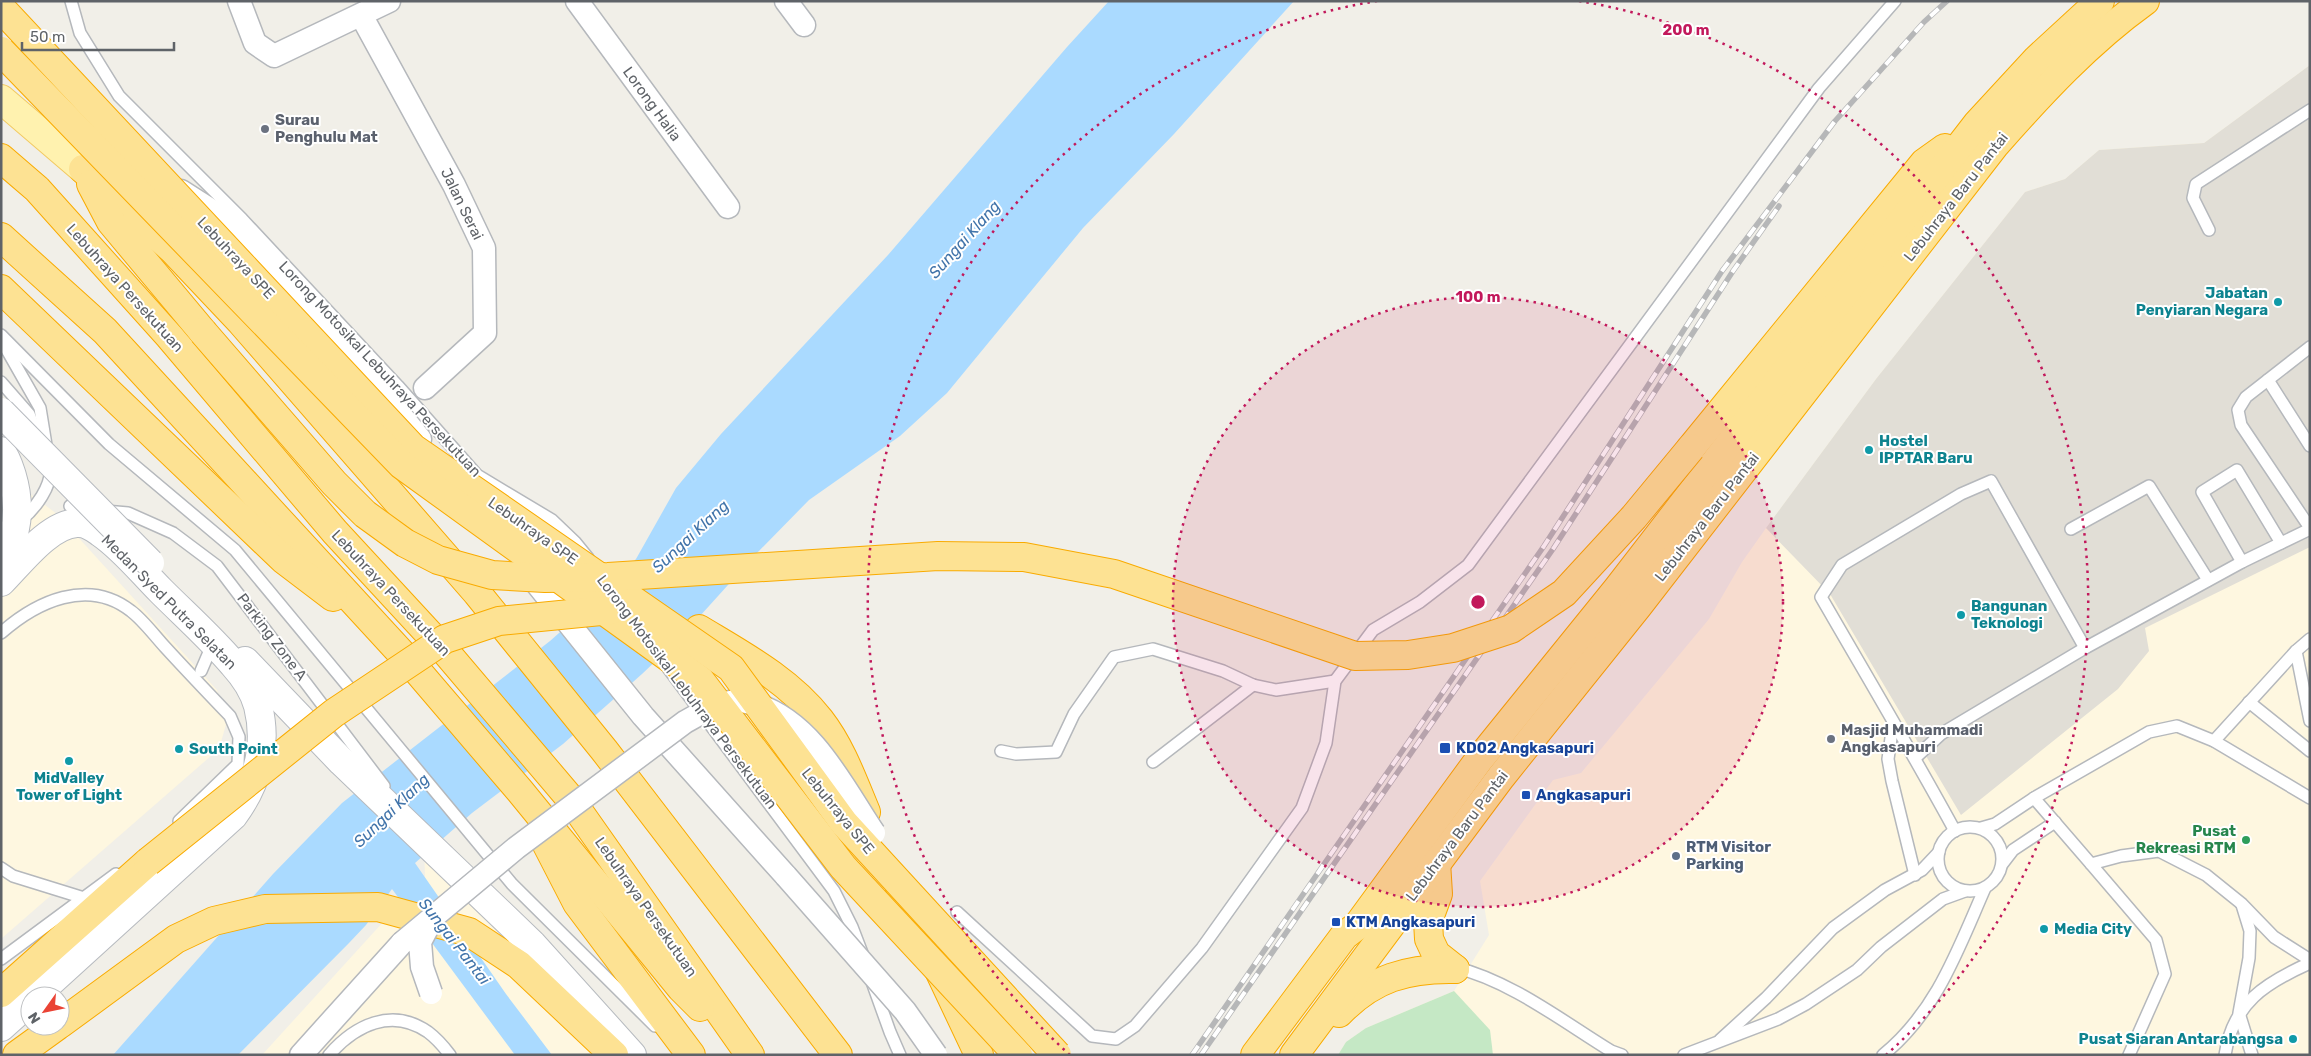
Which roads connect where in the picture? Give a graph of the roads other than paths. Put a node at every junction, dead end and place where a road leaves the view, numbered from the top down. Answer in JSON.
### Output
{"nodes":[{"id":1,"x":2,"y":1,"type":"edge"},
{"id":2,"x":71,"y":1,"type":"edge"},
{"id":3,"x":239,"y":1,"type":"edge"},
{"id":4,"x":389,"y":1,"type":"edge"},
{"id":5,"x":577,"y":1,"type":"edge"},
{"id":6,"x":786,"y":1,"type":"edge"},
{"id":7,"x":1896,"y":1,"type":"edge"},
{"id":8,"x":2100,"y":1,"type":"edge"},
{"id":9,"x":2145,"y":1,"type":"edge"},
{"id":10,"x":1,"y":8,"type":"edge"},
{"id":11,"x":361,"y":15,"type":"junction"},
{"id":12,"x":1,"y":22,"type":"edge"},
{"id":13,"x":804,"y":25,"type":"dead end"},
{"id":14,"x":1,"y":51,"type":"edge"},
{"id":15,"x":39,"y":60,"type":"junction"},
{"id":16,"x":1,"y":99,"type":"edge"},
{"id":17,"x":2310,"y":110,"type":"edge"},
{"id":18,"x":1977,"y":124,"type":"junction"},
{"id":19,"x":1,"y":158,"type":"edge"},
{"id":20,"x":136,"y":162,"type":"junction"},
{"id":21,"x":83,"y":169,"type":"junction"},
{"id":22,"x":728,"y":207,"type":"dead end"},
{"id":23,"x":2209,"y":230,"type":"dead end"},
{"id":24,"x":1,"y":237,"type":"edge"},
{"id":25,"x":1,"y":288,"type":"edge"},
{"id":26,"x":1,"y":335,"type":"edge"},
{"id":27,"x":1,"y":340,"type":"edge"},
{"id":28,"x":2310,"y":348,"type":"edge"},
{"id":29,"x":2268,"y":380,"type":"junction"},
{"id":30,"x":1,"y":382,"type":"edge"},
{"id":31,"x":425,"y":388,"type":"dead end"},
{"id":32,"x":1,"y":412,"type":"edge"},
{"id":33,"x":2310,"y":446,"type":"edge"},
{"id":34,"x":1,"y":451,"type":"edge"},
{"id":35,"x":370,"y":470,"type":"junction"},
{"id":36,"x":52,"y":478,"type":"junction"},
{"id":37,"x":70,"y":506,"type":"dead end"},
{"id":38,"x":23,"y":518,"type":"dead end"},
{"id":39,"x":2310,"y":528,"type":"edge"},
{"id":40,"x":2071,"y":529,"type":"dead end"},
{"id":41,"x":2282,"y":543,"type":"junction"},
{"id":42,"x":4,"y":559,"type":"edge"},
{"id":43,"x":2242,"y":562,"type":"junction"},
{"id":44,"x":2208,"y":580,"type":"junction"},
{"id":45,"x":1,"y":582,"type":"edge"},
{"id":46,"x":1,"y":634,"type":"edge"},
{"id":47,"x":385,"y":635,"type":"junction"},
{"id":48,"x":2310,"y":639,"type":"edge"},
{"id":49,"x":213,"y":643,"type":"junction"},
{"id":50,"x":2084,"y":648,"type":"junction"},
{"id":51,"x":2296,"y":651,"type":"junction"},
{"id":52,"x":201,"y":671,"type":"dead end"},
{"id":53,"x":1335,"y":682,"type":"junction"},
{"id":54,"x":1253,"y":685,"type":"junction"},
{"id":55,"x":2249,"y":702,"type":"junction"},
{"id":56,"x":2310,"y":721,"type":"edge"},
{"id":57,"x":1893,"y":724,"type":"junction"},
{"id":58,"x":2214,"y":741,"type":"junction"},
{"id":59,"x":1001,"y":751,"type":"dead end"},
{"id":60,"x":2310,"y":751,"type":"edge"},
{"id":61,"x":1915,"y":758,"type":"junction"},
{"id":62,"x":1153,"y":762,"type":"dead end"},
{"id":63,"x":520,"y":791,"type":"junction"},
{"id":64,"x":2034,"y":798,"type":"junction"},
{"id":65,"x":2310,"y":798,"type":"edge"},
{"id":66,"x":2055,"y":822,"type":"junction"},
{"id":67,"x":1981,"y":828,"type":"junction"},
{"id":68,"x":1955,"y":831,"type":"junction"},
{"id":69,"x":874,"y":833,"type":"junction"},
{"id":70,"x":424,"y":840,"type":"junction"},
{"id":71,"x":1939,"y":852,"type":"junction"},
{"id":72,"x":1436,"y":862,"type":"junction"},
{"id":73,"x":2003,"y":862,"type":"junction"},
{"id":74,"x":2090,"y":864,"type":"junction"},
{"id":75,"x":1,"y":868,"type":"edge"},
{"id":76,"x":1915,"y":875,"type":"junction"},
{"id":77,"x":1985,"y":888,"type":"junction"},
{"id":78,"x":1965,"y":891,"type":"junction"},
{"id":79,"x":84,"y":898,"type":"junction"},
{"id":80,"x":2242,"y":904,"type":"junction"},
{"id":81,"x":957,"y":912,"type":"dead end"},
{"id":82,"x":434,"y":915,"type":"junction"},
{"id":83,"x":525,"y":954,"type":"junction"},
{"id":84,"x":1,"y":959,"type":"edge"},
{"id":85,"x":2310,"y":961,"type":"edge"},
{"id":86,"x":1455,"y":969,"type":"junction"},
{"id":87,"x":46,"y":986,"type":"edge"},
{"id":88,"x":1,"y":993,"type":"edge"},
{"id":89,"x":431,"y":993,"type":"dead end"},
{"id":90,"x":20,"y":1010,"type":"edge"},
{"id":91,"x":2239,"y":1013,"type":"junction"},
{"id":92,"x":70,"y":1017,"type":"edge"},
{"id":93,"x":1,"y":1027,"type":"edge"},
{"id":94,"x":44,"y":1036,"type":"edge"},
{"id":95,"x":1715,"y":1044,"type":"junction"},
{"id":96,"x":841,"y":1052,"type":"edge"},
{"id":97,"x":17,"y":1055,"type":"edge"},
{"id":98,"x":301,"y":1055,"type":"edge"},
{"id":99,"x":329,"y":1055,"type":"edge"},
{"id":100,"x":450,"y":1055,"type":"edge"},
{"id":101,"x":614,"y":1055,"type":"edge"},
{"id":102,"x":632,"y":1055,"type":"edge"},
{"id":103,"x":685,"y":1055,"type":"edge"},
{"id":104,"x":692,"y":1055,"type":"edge"},
{"id":105,"x":750,"y":1055,"type":"edge"},
{"id":106,"x":900,"y":1055,"type":"edge"},
{"id":107,"x":936,"y":1055,"type":"edge"},
{"id":108,"x":979,"y":1055,"type":"edge"},
{"id":109,"x":1018,"y":1055,"type":"edge"},
{"id":110,"x":1057,"y":1055,"type":"edge"},
{"id":111,"x":1255,"y":1055,"type":"edge"},
{"id":112,"x":1294,"y":1055,"type":"edge"},
{"id":113,"x":1299,"y":1055,"type":"edge"},
{"id":114,"x":1622,"y":1055,"type":"edge"},
{"id":115,"x":1684,"y":1055,"type":"edge"},
{"id":116,"x":1883,"y":1055,"type":"edge"},
{"id":117,"x":2129,"y":1055,"type":"edge"},
{"id":118,"x":2225,"y":1055,"type":"edge"},
{"id":119,"x":2252,"y":1055,"type":"edge"}],
"edges":[{"from":1,"to":15,"type":"highway"},
{"from":2,"to":106,"type":"lane","name":"Lorong Motosikal Lebuhraya Persekutuan","bridge":true},
{"from":3,"to":11,"type":"street"},
{"from":4,"to":11,"type":"street"},
{"from":5,"to":22,"type":"street","name":"Lorong Halia"},
{"from":6,"to":13,"type":"street"},
{"from":7,"to":53,"type":"lane"},
{"from":8,"to":18,"type":"highway","name":"Lebuhraya Baru Pantai"},
{"from":9,"to":72,"type":"highway","name":"Lebuhraya Baru Pantai"},
{"from":10,"to":110,"type":"highway","name":"Lebuhraya SPE","bridge":true},
{"from":11,"to":31,"type":"street","name":"Jalan Serai"},
{"from":12,"to":15,"type":"highway"},
{"from":14,"to":109,"type":"highway","name":"Lebuhraya SPE","bridge":true},
{"from":15,"to":20,"type":"highway"},
{"from":16,"to":21,"type":"main road"},
{"from":17,"to":23,"type":"lane"},
{"from":18,"to":21,"type":"highway","bridge":true},
{"from":18,"to":111,"type":"highway","name":"Lebuhraya Baru Pantai"},
{"from":19,"to":105,"type":"highway","name":"Lebuhraya Persekutuan"},
{"from":20,"to":35,"type":"highway"},
{"from":20,"to":107,"type":"street","bridge":true},
{"from":21,"to":35,"type":"highway"},
{"from":24,"to":47,"type":"highway"},
{"from":25,"to":47,"type":"highway"},
{"from":26,"to":103,"type":"lane"},
{"from":27,"to":36,"type":"lane"},
{"from":28,"to":29,"type":"lane"},
{"from":29,"to":33,"type":"lane"},
{"from":29,"to":39,"type":"lane"},
{"from":30,"to":36,"type":"lane"},
{"from":32,"to":70,"type":"street","bridge":true},
{"from":34,"to":42,"type":"street"},
{"from":35,"to":96,"type":"highway"},
{"from":36,"to":38,"type":"lane"},
{"from":37,"to":70,"type":"lane","name":"Parking Zone A"},
{"from":39,"to":41,"type":"lane"},
{"from":40,"to":44,"type":"lane"},
{"from":41,"to":43,"type":"lane"},
{"from":41,"to":43,"type":"lane"},
{"from":43,"to":44,"type":"lane"},
{"from":44,"to":50,"type":"lane"},
{"from":45,"to":49,"type":"street","name":"Medan Syed Putra Selatan"},
{"from":46,"to":79,"type":"lane"},
{"from":47,"to":63,"type":"highway"},
{"from":48,"to":51,"type":"lane"},
{"from":49,"to":52,"type":"lane"},
{"from":49,"to":87,"type":"street","name":"Medan Syed Putra Selatan"},
{"from":50,"to":57,"type":"lane"},
{"from":50,"to":61,"type":"lane"},
{"from":51,"to":55,"type":"lane"},
{"from":51,"to":56,"type":"lane"},
{"from":53,"to":54,"type":"lane"},
{"from":53,"to":81,"type":"lane"},
{"from":54,"to":59,"type":"lane"},
{"from":54,"to":62,"type":"lane"},
{"from":55,"to":58,"type":"lane"},
{"from":55,"to":60,"type":"lane"},
{"from":57,"to":61,"type":"lane"},
{"from":57,"to":76,"type":"lane"},
{"from":58,"to":64,"type":"lane"},
{"from":58,"to":65,"type":"lane"},
{"from":61,"to":68,"type":"lane"},
{"from":63,"to":104,"type":"highway"},
{"from":63,"to":105,"type":"highway"},
{"from":64,"to":66,"type":"lane"},
{"from":64,"to":67,"type":"lane"},
{"from":66,"to":73,"type":"lane"},
{"from":66,"to":74,"type":"lane"},
{"from":67,"to":68,"type":"lane"},
{"from":67,"to":73,"type":"lane"},
{"from":68,"to":71,"type":"lane"},
{"from":69,"to":82,"type":"street","bridge":true},
{"from":69,"to":88,"type":"highway","bridge":true},
{"from":69,"to":108,"type":"highway","bridge":true},
{"from":70,"to":83,"type":"street"},
{"from":71,"to":76,"type":"lane"},
{"from":71,"to":78,"type":"lane"},
{"from":72,"to":86,"type":"highway"},
{"from":72,"to":112,"type":"highway","name":"Lebuhraya Baru Pantai"},
{"from":73,"to":77,"type":"lane"},
{"from":74,"to":80,"type":"lane"},
{"from":74,"to":117,"type":"lane"},
{"from":75,"to":79,"type":"lane"},
{"from":76,"to":95,"type":"lane"},
{"from":77,"to":78,"type":"lane"},
{"from":77,"to":116,"type":"lane"},
{"from":78,"to":95,"type":"lane"},
{"from":79,"to":84,"type":"lane"},
{"from":80,"to":85,"type":"lane"},
{"from":80,"to":91,"type":"lane"},
{"from":82,"to":89,"type":"street","bridge":true},
{"from":82,"to":98,"type":"street","bridge":true},
{"from":83,"to":92,"type":"highway"},
{"from":83,"to":101,"type":"highway"},
{"from":83,"to":102,"type":"street"},
{"from":85,"to":91,"type":"lane"},
{"from":86,"to":113,"type":"highway"},
{"from":86,"to":114,"type":"lane"},
{"from":90,"to":93,"type":"street"},
{"from":91,"to":118,"type":"lane"},
{"from":91,"to":119,"type":"lane"},
{"from":94,"to":97,"type":"highway"},
{"from":95,"to":115,"type":"lane"},
{"from":99,"to":100,"type":"lane"}]}
